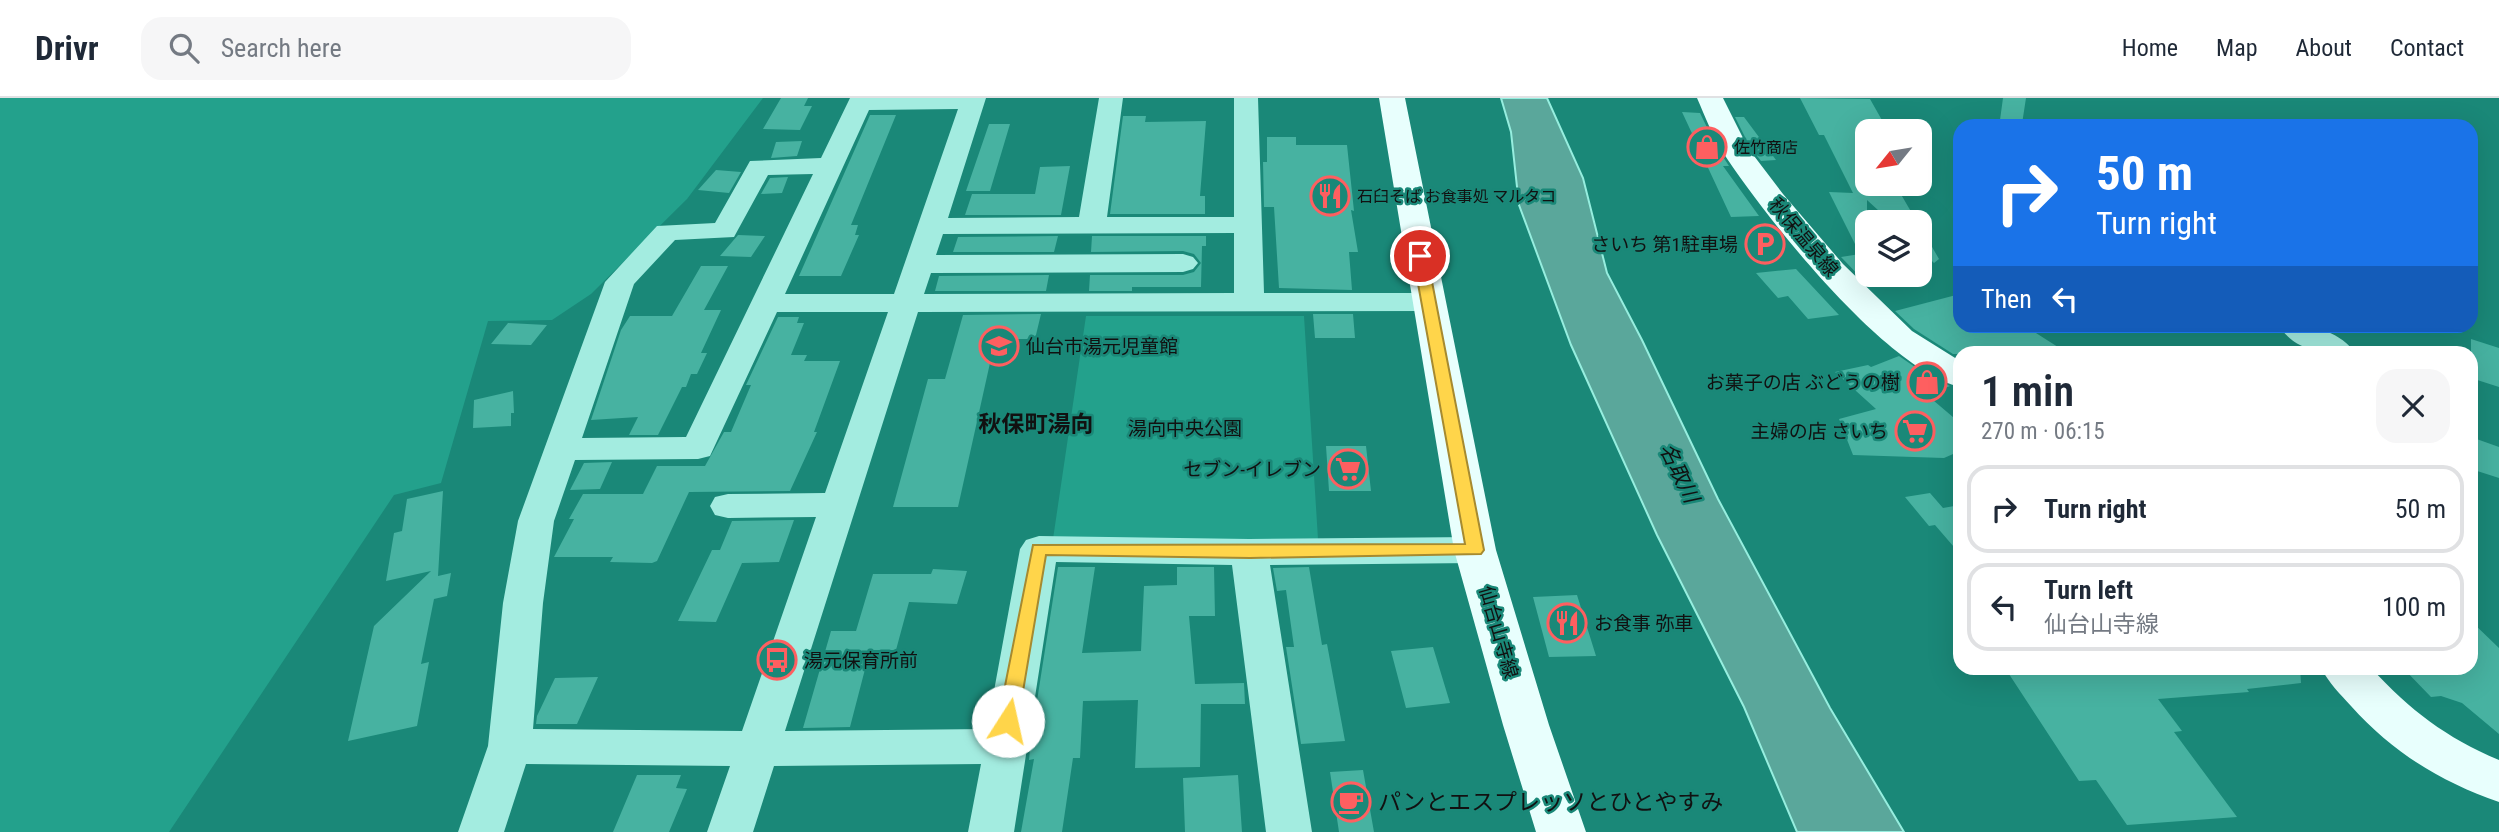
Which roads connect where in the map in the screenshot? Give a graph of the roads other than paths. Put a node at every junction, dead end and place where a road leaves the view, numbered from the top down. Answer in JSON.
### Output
{"nodes":[{"id":1,"x":1111,"y":98,"type":"edge"},
{"id":2,"x":1246,"y":98,"type":"edge"},
{"id":3,"x":1392,"y":98,"type":"edge"},
{"id":4,"x":1710,"y":98,"type":"edge"},
{"id":5,"x":974,"y":100,"type":"edge"},
{"id":6,"x":860,"y":101,"type":"edge"},
{"id":7,"x":831,"y":166,"type":"junction"},
{"id":8,"x":1092,"y":225,"type":"junction"},
{"id":9,"x":1247,"y":225,"type":"junction"},
{"id":10,"x":932,"y":226,"type":"junction"},
{"id":11,"x":1182,"y":262,"type":"dead end"},
{"id":12,"x":920,"y":264,"type":"junction"},
{"id":13,"x":1249,"y":302,"type":"junction"},
{"id":14,"x":1428,"y":302,"type":"junction"},
{"id":15,"x":767,"y":303,"type":"junction"},
{"id":16,"x":907,"y":304,"type":"junction"},
{"id":17,"x":2306,"y":333,"type":"edge"},
{"id":18,"x":2327,"y":346,"type":"edge"},
{"id":19,"x":1953,"y":372,"type":"edge"},
{"id":20,"x":561,"y":449,"type":"junction"},
{"id":21,"x":840,"y":505,"type":"junction"},
{"id":22,"x":728,"y":506,"type":"dead end"},
{"id":23,"x":1475,"y":550,"type":"junction"},
{"id":24,"x":1250,"y":552,"type":"junction"},
{"id":25,"x":2350,"y":675,"type":"edge"},
{"id":26,"x":510,"y":746,"type":"junction"},
{"id":27,"x":1004,"y":746,"type":"junction"},
{"id":28,"x":758,"y":749,"type":"junction"},
{"id":29,"x":2499,"y":782,"type":"edge"},
{"id":30,"x":481,"y":832,"type":"edge"},
{"id":31,"x":730,"y":832,"type":"edge"},
{"id":32,"x":991,"y":832,"type":"edge"},
{"id":33,"x":1289,"y":832,"type":"edge"},
{"id":34,"x":1561,"y":832,"type":"edge"}],
"edges":[{"from":1,"to":8,"type":"street"},
{"from":2,"to":9,"type":"street"},
{"from":3,"to":14,"type":"main road","name":"仙台山寺線"},
{"from":4,"to":19,"type":"main road","name":"秋保温泉線"},
{"from":5,"to":6,"type":"street"},
{"from":5,"to":10,"type":"street"},
{"from":6,"to":7,"type":"street"},
{"from":7,"to":15,"type":"street"},
{"from":7,"to":20,"type":"street"},
{"from":8,"to":9,"type":"street"},
{"from":8,"to":10,"type":"street"},
{"from":9,"to":13,"type":"street"},
{"from":10,"to":12,"type":"street"},
{"from":11,"to":12,"type":"street"},
{"from":12,"to":16,"type":"street"},
{"from":13,"to":14,"type":"street"},
{"from":13,"to":16,"type":"street"},
{"from":14,"to":23,"type":"main road","name":"仙台山寺線"},
{"from":15,"to":16,"type":"street"},
{"from":15,"to":20,"type":"street"},
{"from":16,"to":21,"type":"street"},
{"from":17,"to":18,"type":"street"},
{"from":20,"to":26,"type":"street"},
{"from":21,"to":22,"type":"street"},
{"from":21,"to":28,"type":"street"},
{"from":23,"to":24,"type":"street"},
{"from":23,"to":34,"type":"main road","name":"仙台山寺線"},
{"from":24,"to":27,"type":"street"},
{"from":24,"to":33,"type":"street"},
{"from":25,"to":29,"type":"main road"},
{"from":26,"to":28,"type":"street"},
{"from":26,"to":30,"type":"street"},
{"from":27,"to":28,"type":"street"},
{"from":27,"to":32,"type":"street"},
{"from":28,"to":31,"type":"street"}]}
